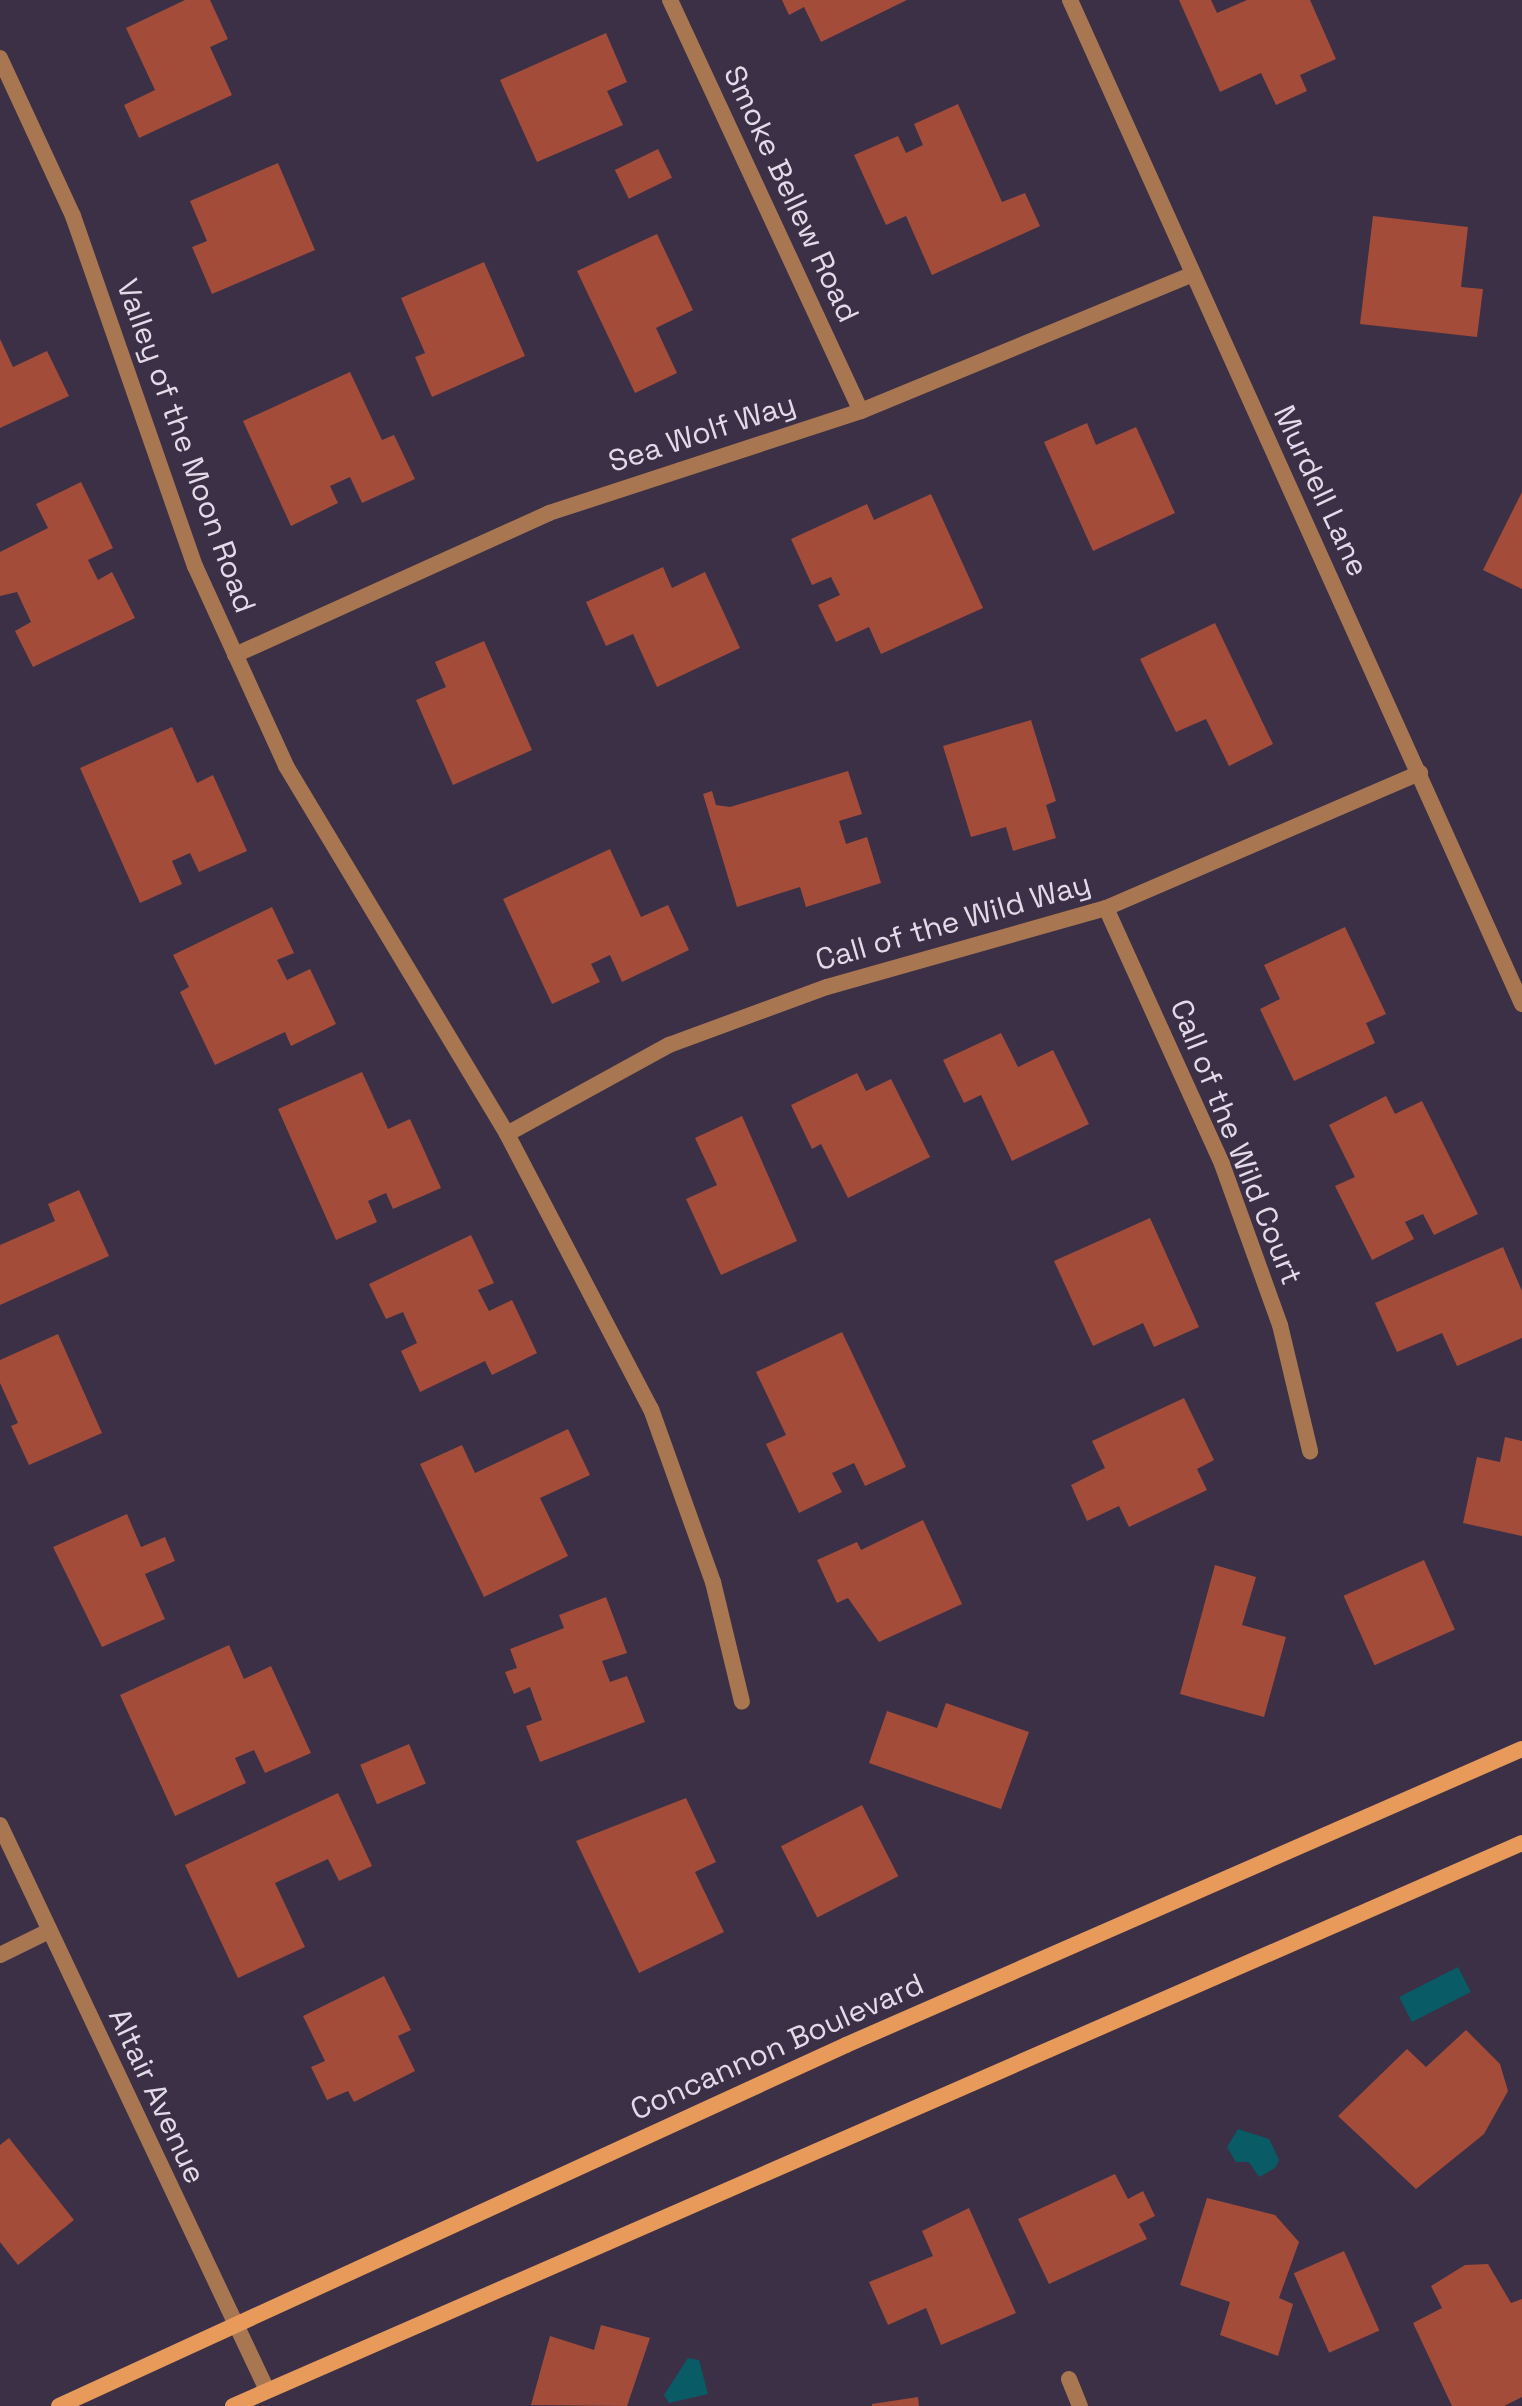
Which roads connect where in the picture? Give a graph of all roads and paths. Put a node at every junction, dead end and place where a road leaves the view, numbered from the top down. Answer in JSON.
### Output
{"nodes":[{"id":1,"x":670,"y":0,"type":"edge"},
{"id":2,"x":1070,"y":0,"type":"edge"},
{"id":3,"x":0,"y":58,"type":"edge"},
{"id":4,"x":1191,"y":275,"type":"junction"},
{"id":5,"x":861,"y":411,"type":"junction"},
{"id":6,"x":235,"y":655,"type":"junction"},
{"id":7,"x":1420,"y":773,"type":"junction"},
{"id":8,"x":1106,"y":908,"type":"junction"},
{"id":9,"x":1522,"y":1004,"type":"edge"},
{"id":10,"x":507,"y":1134,"type":"junction"},
{"id":11,"x":1310,"y":1451,"type":"dead end"},
{"id":12,"x":742,"y":1702,"type":"dead end"},
{"id":13,"x":1522,"y":1749,"type":"edge"},
{"id":14,"x":0,"y":1825,"type":"edge"},
{"id":15,"x":1522,"y":1843,"type":"edge"},
{"id":16,"x":49,"y":1931,"type":"junction"},
{"id":17,"x":0,"y":1955,"type":"edge"},
{"id":18,"x":234,"y":2322,"type":"junction"},
{"id":19,"x":1069,"y":2379,"type":"dead end"},
{"id":20,"x":267,"y":2390,"type":"junction"},
{"id":21,"x":59,"y":2406,"type":"edge"},
{"id":22,"x":233,"y":2406,"type":"edge"},
{"id":23,"x":1080,"y":2406,"type":"edge"}],
"edges":[{"from":1,"to":5,"type":"street","name":"Smoke Bellew Road"},
{"from":2,"to":4,"type":"street","name":"Murdell Lane"},
{"from":3,"to":6,"type":"street","name":"Valley of the Moon Road"},
{"from":4,"to":5,"type":"street","name":"Sea Wolf Way"},
{"from":4,"to":7,"type":"street","name":"Murdell Lane"},
{"from":5,"to":6,"type":"street","name":"Sea Wolf Way"},
{"from":6,"to":10,"type":"street","name":"Valley of the Moon Road"},
{"from":7,"to":8,"type":"street","name":"Call of the Wild Way"},
{"from":7,"to":9,"type":"street","name":"Murdell Lane"},
{"from":8,"to":10,"type":"street","name":"Call of the Wild Way"},
{"from":8,"to":11,"type":"street","name":"Call of the Wild Court"},
{"from":10,"to":12,"type":"street","name":"Valley of the Moon Road"},
{"from":13,"to":18,"type":"main road","name":"Concannon Boulevard"},
{"from":14,"to":16,"type":"street","name":"Altair Avenue"},
{"from":15,"to":20,"type":"main road"},
{"from":16,"to":17,"type":"street"},
{"from":16,"to":18,"type":"street","name":"Altair Avenue"},
{"from":18,"to":20,"type":"street","name":"Altair Avenue"},
{"from":18,"to":21,"type":"main road","name":"Concannon Boulevard"},
{"from":19,"to":23,"type":"street"},
{"from":20,"to":22,"type":"main road"}]}
